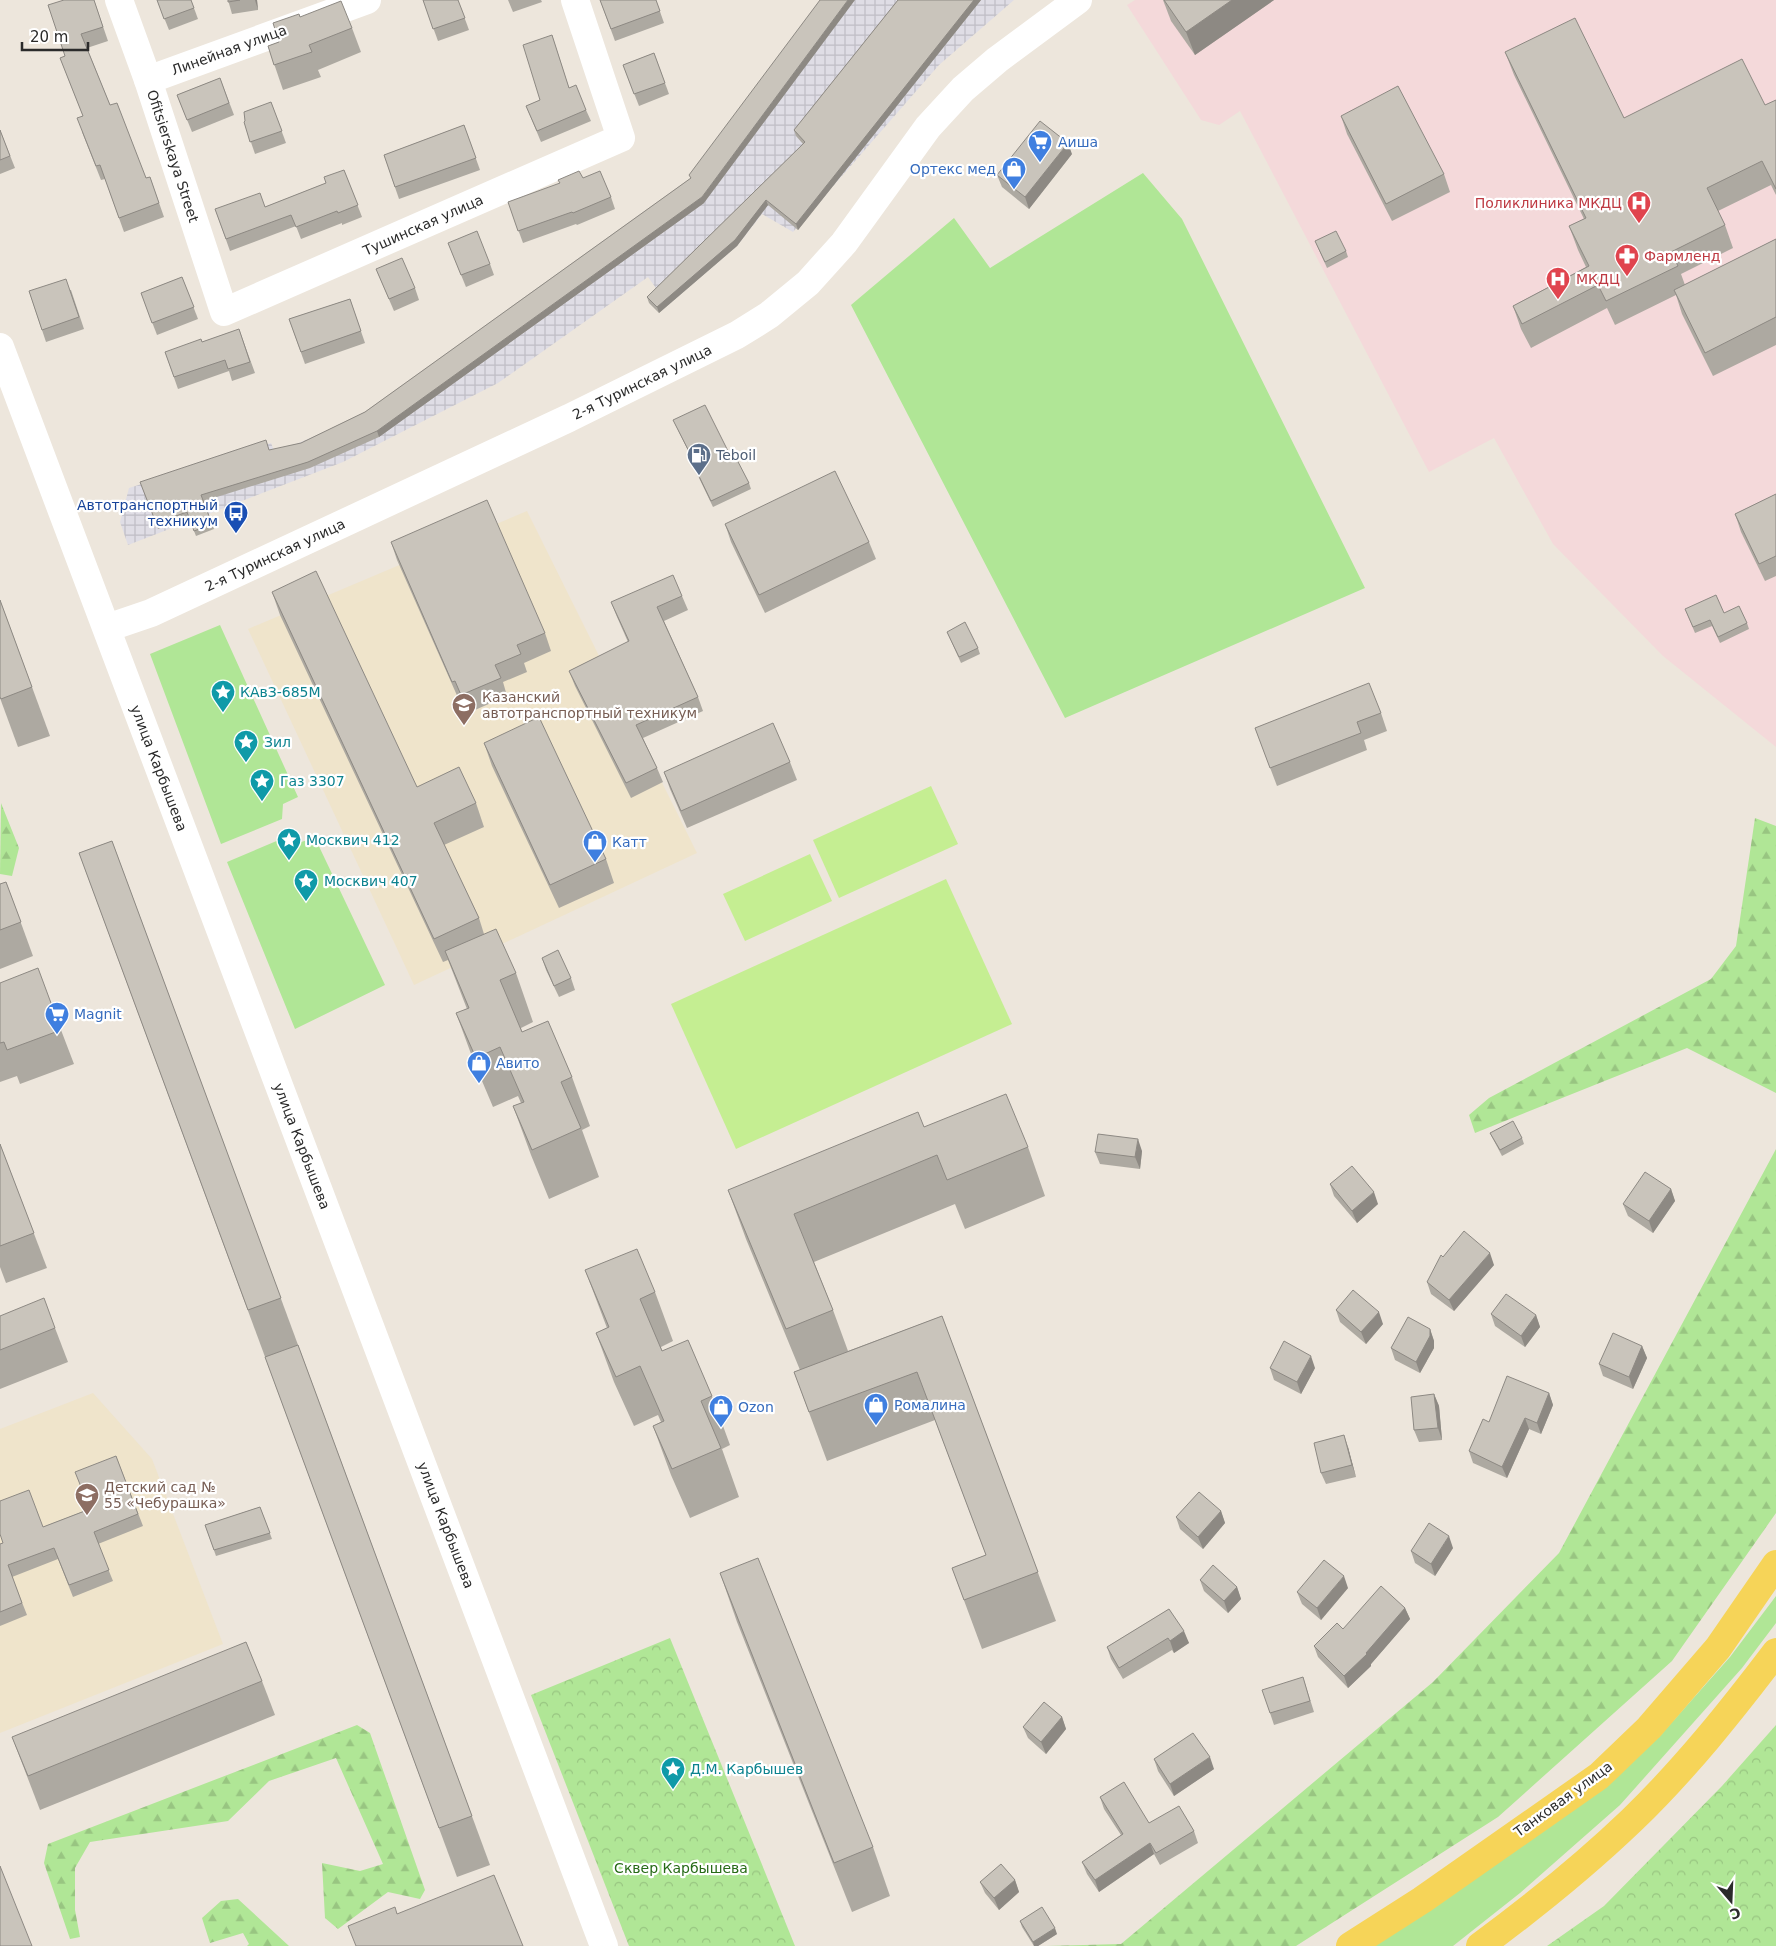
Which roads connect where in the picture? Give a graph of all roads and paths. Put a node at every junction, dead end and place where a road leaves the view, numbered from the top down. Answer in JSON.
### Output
{"nodes":[{"id":1,"x":119,"y":0,"type":"edge"},
{"id":2,"x":367,"y":0,"type":"edge"},
{"id":3,"x":575,"y":0,"type":"edge"},
{"id":4,"x":1068,"y":3,"type":"edge"},
{"id":5,"x":148,"y":80,"type":"junction"},
{"id":6,"x":224,"y":312,"type":"joint"},
{"id":7,"x":0,"y":348,"type":"edge"},
{"id":8,"x":107,"y":628,"type":"junction"},
{"id":9,"x":1776,"y":1564,"type":"edge"},
{"id":10,"x":1776,"y":1652,"type":"edge"},
{"id":11,"x":604,"y":1946,"type":"edge"},
{"id":12,"x":1350,"y":1946,"type":"edge"},
{"id":13,"x":1480,"y":1946,"type":"edge"}],
"edges":[{"from":1,"to":5,"type":"street","name":"Ofitsierskaya Street"},
{"from":2,"to":5,"type":"street","name":"Линейная улица"},
{"from":3,"to":6,"type":"street","name":"Тушинская улица"},
{"from":4,"to":8,"type":"street","name":"2-я Туринская улица"},
{"from":5,"to":6,"type":"street","name":"Ofitsierskaya Street"},
{"from":7,"to":8,"type":"street","name":"улица Карбышева"},
{"from":8,"to":11,"type":"street","name":"улица Карбышева"},
{"from":9,"to":12,"type":"main road","name":"Танковая улица"},
{"from":10,"to":13,"type":"main road"}]}
